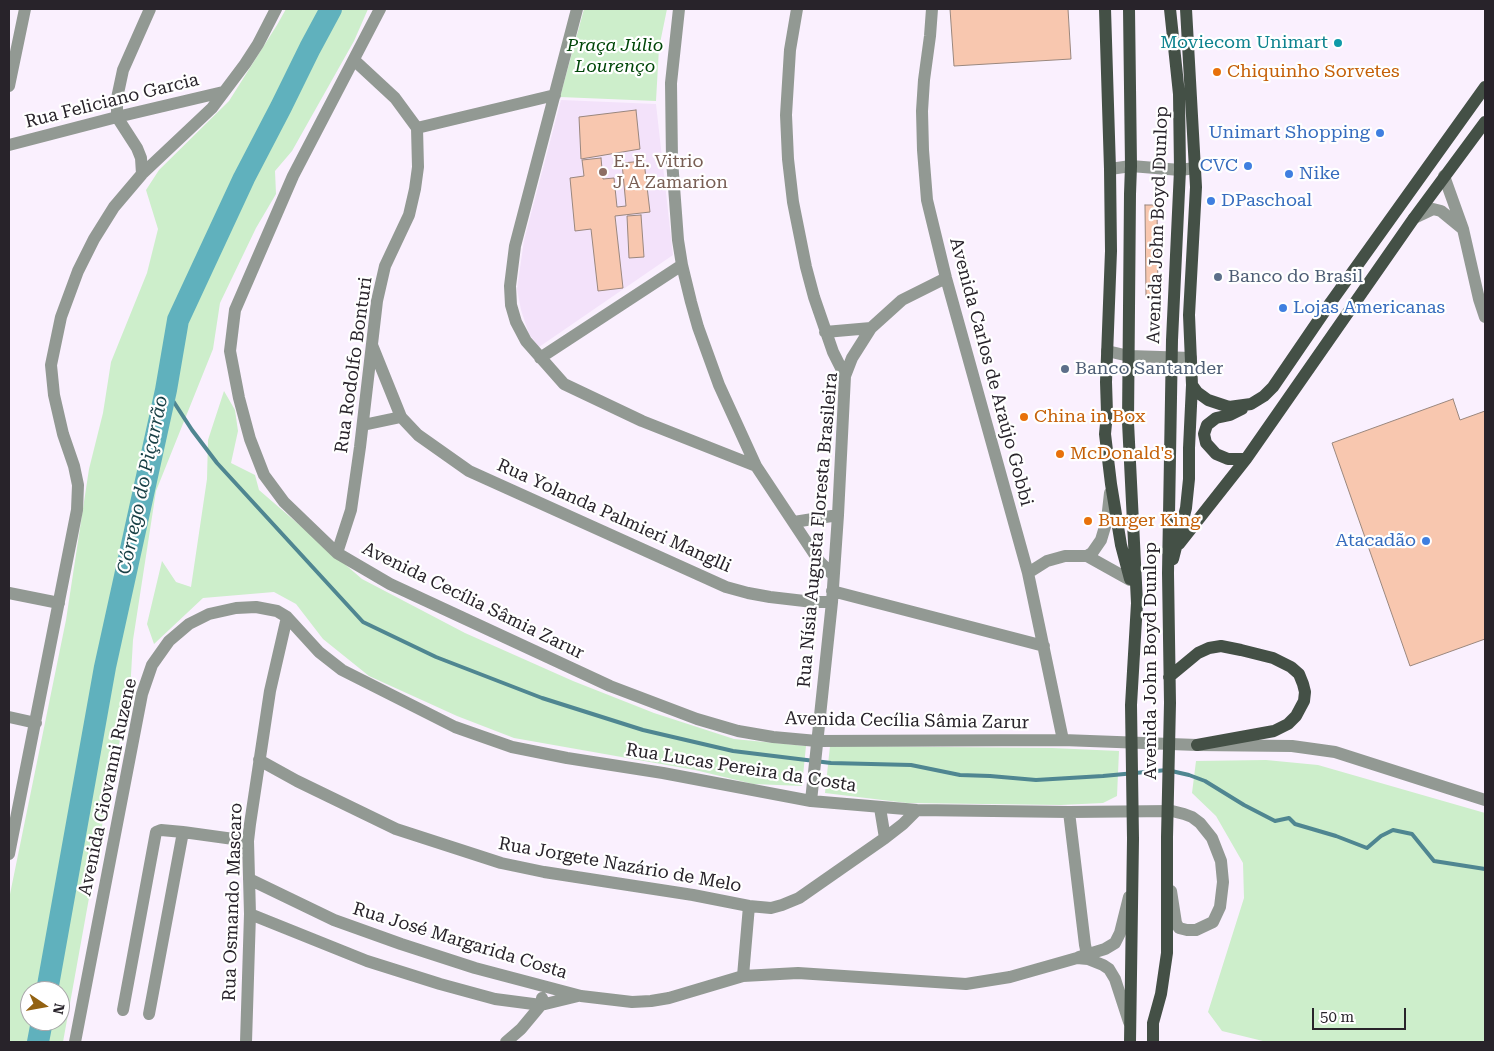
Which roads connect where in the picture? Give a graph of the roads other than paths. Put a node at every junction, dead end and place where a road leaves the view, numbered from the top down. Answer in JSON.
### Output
{"nodes":[{"id":1,"x":25,"y":9,"type":"edge"},
{"id":2,"x":150,"y":9,"type":"edge"},
{"id":3,"x":276,"y":9,"type":"edge"},
{"id":4,"x":380,"y":9,"type":"edge"},
{"id":5,"x":577,"y":9,"type":"edge"},
{"id":6,"x":679,"y":9,"type":"edge"},
{"id":7,"x":797,"y":9,"type":"edge"},
{"id":8,"x":932,"y":9,"type":"edge"},
{"id":9,"x":1105,"y":9,"type":"edge"},
{"id":10,"x":1129,"y":9,"type":"edge"},
{"id":11,"x":1170,"y":9,"type":"edge"},
{"id":12,"x":1186,"y":9,"type":"edge"},
{"id":13,"x":354,"y":60,"type":"junction"},
{"id":14,"x":9,"y":86,"type":"edge"},
{"id":15,"x":1485,"y":87,"type":"edge"},
{"id":16,"x":223,"y":92,"type":"junction"},
{"id":17,"x":555,"y":95,"type":"junction"},
{"id":18,"x":117,"y":117,"type":"junction"},
{"id":19,"x":1485,"y":122,"type":"edge"},
{"id":20,"x":417,"y":128,"type":"junction"},
{"id":21,"x":9,"y":145,"type":"edge"},
{"id":22,"x":1132,"y":166,"type":"junction"},
{"id":23,"x":1195,"y":168,"type":"junction"},
{"id":24,"x":1110,"y":169,"type":"junction"},
{"id":25,"x":1180,"y":170,"type":"junction"},
{"id":26,"x":142,"y":174,"type":"junction"},
{"id":27,"x":1444,"y":176,"type":"junction"},
{"id":28,"x":1414,"y":218,"type":"junction"},
{"id":29,"x":1463,"y":229,"type":"junction"},
{"id":30,"x":682,"y":264,"type":"junction"},
{"id":31,"x":946,"y":278,"type":"junction"},
{"id":32,"x":1485,"y":317,"type":"edge"},
{"id":33,"x":871,"y":328,"type":"junction"},
{"id":34,"x":825,"y":332,"type":"junction"},
{"id":35,"x":372,"y":345,"type":"junction"},
{"id":36,"x":1107,"y":351,"type":"junction"},
{"id":37,"x":1129,"y":356,"type":"junction"},
{"id":38,"x":1172,"y":357,"type":"junction"},
{"id":39,"x":540,"y":358,"type":"junction"},
{"id":40,"x":1191,"y":358,"type":"junction"},
{"id":41,"x":845,"y":376,"type":"junction"},
{"id":42,"x":1192,"y":385,"type":"junction"},
{"id":43,"x":1244,"y":406,"type":"junction"},
{"id":44,"x":401,"y":417,"type":"junction"},
{"id":45,"x":363,"y":425,"type":"junction"},
{"id":46,"x":1246,"y":459,"type":"junction"},
{"id":47,"x":756,"y":466,"type":"junction"},
{"id":48,"x":1111,"y":484,"type":"junction"},
{"id":49,"x":838,"y":515,"type":"junction"},
{"id":50,"x":794,"y":522,"type":"junction"},
{"id":51,"x":1176,"y":548,"type":"junction"},
{"id":52,"x":337,"y":553,"type":"junction"},
{"id":53,"x":1087,"y":556,"type":"junction"},
{"id":54,"x":1028,"y":572,"type":"junction"},
{"id":55,"x":1168,"y":573,"type":"junction"},
{"id":56,"x":833,"y":575,"type":"junction"},
{"id":57,"x":1130,"y":580,"type":"junction"},
{"id":58,"x":9,"y":593,"type":"edge"},
{"id":59,"x":832,"y":596,"type":"junction"},
{"id":60,"x":59,"y":603,"type":"junction"},
{"id":61,"x":1137,"y":603,"type":"junction"},
{"id":62,"x":287,"y":617,"type":"junction"},
{"id":63,"x":1044,"y":646,"type":"junction"},
{"id":64,"x":1169,"y":677,"type":"junction"},
{"id":65,"x":9,"y":717,"type":"edge"},
{"id":66,"x":36,"y":723,"type":"junction"},
{"id":67,"x":1063,"y":740,"type":"junction"},
{"id":68,"x":1197,"y":745,"type":"junction"},
{"id":69,"x":816,"y":746,"type":"junction"},
{"id":70,"x":259,"y":760,"type":"junction"},
{"id":71,"x":1485,"y":800,"type":"edge"},
{"id":72,"x":811,"y":801,"type":"junction"},
{"id":73,"x":880,"y":808,"type":"junction"},
{"id":74,"x":917,"y":810,"type":"junction"},
{"id":75,"x":1068,"y":812,"type":"junction"},
{"id":76,"x":184,"y":832,"type":"junction"},
{"id":77,"x":10,"y":838,"type":"edge"},
{"id":78,"x":885,"y":838,"type":"junction"},
{"id":79,"x":248,"y":841,"type":"junction"},
{"id":80,"x":9,"y":854,"type":"edge"},
{"id":81,"x":1167,"y":866,"type":"junction"},
{"id":82,"x":1133,"y":876,"type":"junction"},
{"id":83,"x":249,"y":878,"type":"junction"},
{"id":84,"x":749,"y":906,"type":"junction"},
{"id":85,"x":250,"y":914,"type":"junction"},
{"id":86,"x":1084,"y":957,"type":"junction"},
{"id":87,"x":743,"y":976,"type":"junction"},
{"id":88,"x":545,"y":987,"type":"junction"},
{"id":89,"x":581,"y":996,"type":"junction"},
{"id":90,"x":541,"y":1004,"type":"junction"},
{"id":91,"x":123,"y":1010,"type":"dead end"},
{"id":92,"x":149,"y":1014,"type":"dead end"},
{"id":93,"x":1130,"y":1024,"type":"junction"},
{"id":94,"x":76,"y":1042,"type":"edge"},
{"id":95,"x":246,"y":1042,"type":"edge"},
{"id":96,"x":506,"y":1042,"type":"edge"},
{"id":97,"x":1130,"y":1042,"type":"edge"},
{"id":98,"x":1153,"y":1042,"type":"edge"}],
"edges":[{"from":1,"to":14,"type":"street"},
{"from":2,"to":18,"type":"street"},
{"from":3,"to":16,"type":"street"},
{"from":4,"to":13,"type":"street","name":"Avenida Cecília Sâmia Zarur"},
{"from":5,"to":17,"type":"street"},
{"from":6,"to":30,"type":"street"},
{"from":7,"to":34,"type":"street"},
{"from":8,"to":31,"type":"street","name":"Avenida Carlos de Araújo Gobbi"},
{"from":9,"to":24,"type":"main road","name":"Avenida John Boyd Dunlop"},
{"from":10,"to":22,"type":"main road","name":"Avenida John Boyd Dunlop"},
{"from":11,"to":25,"type":"main road","name":"Avenida John Boyd Dunlop"},
{"from":12,"to":23,"type":"main road"},
{"from":13,"to":20,"type":"street"},
{"from":13,"to":52,"type":"street","name":"Avenida Cecília Sâmia Zarur"},
{"from":15,"to":43,"type":"main road"},
{"from":16,"to":18,"type":"street","name":"Rua Feliciano Garcia"},
{"from":16,"to":26,"type":"street"},
{"from":17,"to":20,"type":"street"},
{"from":17,"to":39,"type":"street"},
{"from":18,"to":21,"type":"street","name":"Rua Feliciano Garcia"},
{"from":18,"to":26,"type":"street"},
{"from":19,"to":27,"type":"main road"},
{"from":20,"to":35,"type":"street","name":"Rua Rodolfo Bonturi"},
{"from":22,"to":24,"type":"street"},
{"from":22,"to":25,"type":"street"},
{"from":22,"to":37,"type":"main road","name":"Avenida John Boyd Dunlop"},
{"from":23,"to":25,"type":"street"},
{"from":23,"to":40,"type":"main road"},
{"from":24,"to":36,"type":"main road","name":"Avenida John Boyd Dunlop"},
{"from":25,"to":38,"type":"main road","name":"Avenida John Boyd Dunlop"},
{"from":26,"to":60,"type":"street"},
{"from":27,"to":28,"type":"main road"},
{"from":27,"to":29,"type":"street"},
{"from":28,"to":29,"type":"street"},
{"from":28,"to":46,"type":"main road"},
{"from":29,"to":32,"type":"street"},
{"from":30,"to":39,"type":"street"},
{"from":30,"to":47,"type":"street"},
{"from":31,"to":33,"type":"street","name":"Rua Nísia Augusta Floresta Brasileira"},
{"from":31,"to":54,"type":"street","name":"Avenida Carlos de Araújo Gobbi"},
{"from":33,"to":34,"type":"street"},
{"from":33,"to":41,"type":"street","name":"Rua Nísia Augusta Floresta Brasileira"},
{"from":34,"to":41,"type":"street"},
{"from":35,"to":44,"type":"street","name":"Rua Yolanda Palmieri Manglli"},
{"from":35,"to":45,"type":"street","name":"Rua Rodolfo Bonturi"},
{"from":36,"to":37,"type":"street"},
{"from":36,"to":48,"type":"main road","name":"Avenida John Boyd Dunlop"},
{"from":37,"to":38,"type":"street"},
{"from":37,"to":61,"type":"main road","name":"Avenida John Boyd Dunlop"},
{"from":38,"to":40,"type":"street"},
{"from":38,"to":55,"type":"main road","name":"Avenida John Boyd Dunlop"},
{"from":39,"to":47,"type":"street"},
{"from":40,"to":42,"type":"main road"},
{"from":41,"to":49,"type":"street","name":"Rua Nísia Augusta Floresta Brasileira"},
{"from":42,"to":43,"type":"main road"},
{"from":42,"to":51,"type":"main road"},
{"from":43,"to":46,"type":"main road"},
{"from":44,"to":45,"type":"street"},
{"from":44,"to":59,"type":"street","name":"Rua Yolanda Palmieri Manglli"},
{"from":45,"to":52,"type":"street","name":"Rua Rodolfo Bonturi"},
{"from":46,"to":51,"type":"main road"},
{"from":47,"to":50,"type":"street"},
{"from":48,"to":53,"type":"street"},
{"from":48,"to":57,"type":"main road","name":"Avenida John Boyd Dunlop"},
{"from":49,"to":50,"type":"street"},
{"from":49,"to":56,"type":"street","name":"Rua Nísia Augusta Floresta Brasileira"},
{"from":50,"to":56,"type":"street"},
{"from":51,"to":55,"type":"main road"},
{"from":52,"to":69,"type":"street","name":"Avenida Cecília Sâmia Zarur"},
{"from":53,"to":54,"type":"street"},
{"from":53,"to":57,"type":"street"},
{"from":54,"to":63,"type":"street","name":"Avenida Carlos de Araújo Gobbi"},
{"from":55,"to":64,"type":"main road","name":"Avenida John Boyd Dunlop"},
{"from":56,"to":59,"type":"street","name":"Rua Nísia Augusta Floresta Brasileira"},
{"from":57,"to":61,"type":"main road","name":"Avenida John Boyd Dunlop"},
{"from":58,"to":60,"type":"street"},
{"from":59,"to":63,"type":"street","name":"Rua Yolanda Palmieri Manglli"},
{"from":59,"to":69,"type":"street","name":"Rua Nísia Augusta Floresta Brasileira"},
{"from":60,"to":66,"type":"street"},
{"from":61,"to":82,"type":"main road","name":"Avenida John Boyd Dunlop"},
{"from":62,"to":70,"type":"street","name":"Rua Osmando Mascaro"},
{"from":62,"to":72,"type":"street","name":"Rua Lucas Pereira da Costa"},
{"from":62,"to":94,"type":"street","name":"Avenida Giovanni Ruzene"},
{"from":63,"to":67,"type":"street","name":"Avenida Carlos de Araújo Gobbi"},
{"from":64,"to":68,"type":"main road"},
{"from":64,"to":81,"type":"main road","name":"Avenida John Boyd Dunlop"},
{"from":65,"to":66,"type":"street"},
{"from":66,"to":77,"type":"street"},
{"from":67,"to":68,"type":"street","name":"Avenida Cecília Sâmia Zarur"},
{"from":67,"to":69,"type":"street","name":"Avenida Cecília Sâmia Zarur"},
{"from":68,"to":71,"type":"street","name":"Avenida Cecília Sâmia Zarur"},
{"from":69,"to":72,"type":"street","name":"Rua Nísia Augusta Floresta Brasileira"},
{"from":70,"to":79,"type":"street","name":"Rua Osmando Mascaro"},
{"from":70,"to":84,"type":"street","name":"Rua Jorgete Nazário de Melo"},
{"from":72,"to":73,"type":"street","name":"Rua Lucas Pereira da Costa"},
{"from":73,"to":74,"type":"street","name":"Rua Lucas Pereira da Costa"},
{"from":73,"to":78,"type":"street"},
{"from":74,"to":75,"type":"street","name":"Rua Lucas Pereira da Costa"},
{"from":74,"to":78,"type":"street","name":"Rua Jorgete Nazário de Melo"},
{"from":75,"to":81,"type":"street","name":"Rua Lucas Pereira da Costa"},
{"from":75,"to":86,"type":"street"},
{"from":76,"to":79,"type":"street"},
{"from":76,"to":91,"type":"street"},
{"from":76,"to":92,"type":"street"},
{"from":77,"to":80,"type":"street"},
{"from":78,"to":84,"type":"street","name":"Rua Jorgete Nazário de Melo"},
{"from":79,"to":83,"type":"street","name":"Rua Osmando Mascaro"},
{"from":81,"to":98,"type":"main road","name":"Avenida John Boyd Dunlop"},
{"from":82,"to":86,"type":"street","name":"Rua José Margarida Costa"},
{"from":82,"to":93,"type":"main road","name":"Avenida John Boyd Dunlop"},
{"from":83,"to":85,"type":"street","name":"Rua Osmando Mascaro"},
{"from":83,"to":88,"type":"street","name":"Rua José Margarida Costa"},
{"from":84,"to":87,"type":"street"},
{"from":85,"to":90,"type":"street","name":"Rua José Margarida Costa"},
{"from":85,"to":95,"type":"street","name":"Rua Osmando Mascaro"},
{"from":86,"to":87,"type":"street","name":"Rua José Margarida Costa"},
{"from":86,"to":93,"type":"street"},
{"from":87,"to":89,"type":"street","name":"Rua José Margarida Costa"},
{"from":88,"to":89,"type":"street","name":"Rua José Margarida Costa"},
{"from":88,"to":90,"type":"street"},
{"from":89,"to":90,"type":"street","name":"Rua José Margarida Costa"},
{"from":90,"to":96,"type":"street"},
{"from":93,"to":97,"type":"main road","name":"Avenida John Boyd Dunlop"}]}
